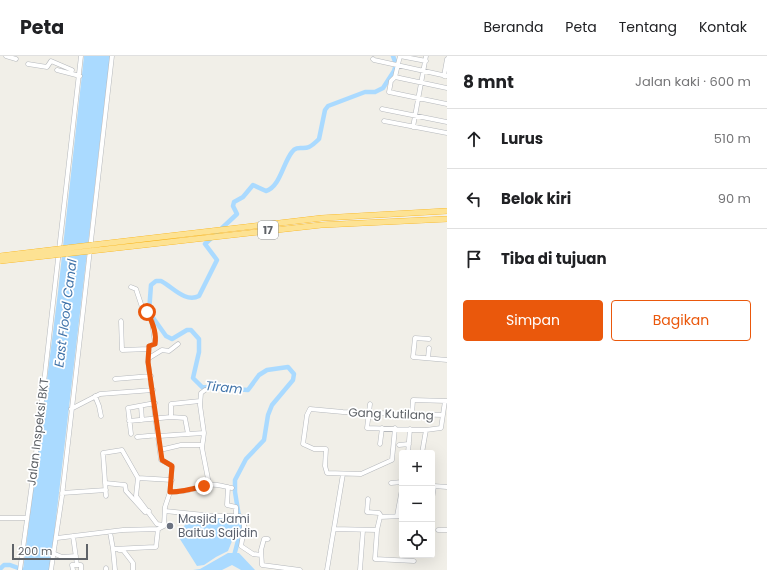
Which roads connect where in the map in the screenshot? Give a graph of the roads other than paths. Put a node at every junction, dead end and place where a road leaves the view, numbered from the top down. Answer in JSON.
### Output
{"nodes":[{"id":1,"x":6,"y":56,"type":"edge"},
{"id":2,"x":81,"y":56,"type":"edge"},
{"id":3,"x":112,"y":56,"type":"edge"},
{"id":4,"x":400,"y":56,"type":"edge"},
{"id":5,"x":373,"y":58,"type":"dead end"},
{"id":6,"x":426,"y":58,"type":"edge"},
{"id":7,"x":16,"y":59,"type":"dead end"},
{"id":8,"x":447,"y":59,"type":"edge"},
{"id":9,"x":28,"y":64,"type":"dead end"},
{"id":10,"x":396,"y":65,"type":"junction"},
{"id":11,"x":446,"y":66,"type":"edge"},
{"id":12,"x":57,"y":70,"type":"dead end"},
{"id":13,"x":423,"y":72,"type":"junction"},
{"id":14,"x":72,"y":73,"type":"junction"},
{"id":15,"x":80,"y":76,"type":"junction"},
{"id":16,"x":446,"y":76,"type":"edge"},
{"id":17,"x":396,"y":77,"type":"junction"},
{"id":18,"x":421,"y":82,"type":"junction"},
{"id":19,"x":447,"y":88,"type":"edge"},
{"id":20,"x":418,"y":99,"type":"junction"},
{"id":21,"x":447,"y":104,"type":"edge"},
{"id":22,"x":382,"y":109,"type":"dead end"},
{"id":23,"x":415,"y":115,"type":"junction"},
{"id":24,"x":384,"y":121,"type":"dead end"},
{"id":25,"x":447,"y":122,"type":"edge"},
{"id":26,"x":413,"y":127,"type":"junction"},
{"id":27,"x":447,"y":133,"type":"edge"},
{"id":28,"x":447,"y":211,"type":"edge"},
{"id":29,"x":447,"y":219,"type":"edge"},
{"id":30,"x":0,"y":256,"type":"edge"},
{"id":31,"x":0,"y":262,"type":"edge"},
{"id":32,"x":131,"y":287,"type":"dead end"},
{"id":33,"x":121,"y":321,"type":"dead end"},
{"id":34,"x":429,"y":339,"type":"dead end"},
{"id":35,"x":178,"y":344,"type":"dead end"},
{"id":36,"x":429,"y":348,"type":"dead end"},
{"id":37,"x":149,"y":349,"type":"junction"},
{"id":38,"x":149,"y":358,"type":"junction"},
{"id":39,"x":428,"y":358,"type":"junction"},
{"id":40,"x":447,"y":360,"type":"edge"},
{"id":41,"x":151,"y":376,"type":"junction"},
{"id":42,"x":115,"y":379,"type":"dead end"},
{"id":43,"x":153,"y":390,"type":"junction"},
{"id":44,"x":205,"y":390,"type":"dead end"},
{"id":45,"x":95,"y":396,"type":"junction"},
{"id":46,"x":200,"y":401,"type":"junction"},
{"id":47,"x":446,"y":401,"type":"edge"},
{"id":48,"x":155,"y":403,"type":"junction"},
{"id":49,"x":370,"y":404,"type":"dead end"},
{"id":50,"x":141,"y":406,"type":"junction"},
{"id":51,"x":70,"y":409,"type":"junction"},
{"id":52,"x":369,"y":413,"type":"junction"},
{"id":53,"x":412,"y":414,"type":"junction"},
{"id":54,"x":443,"y":415,"type":"junction"},
{"id":55,"x":101,"y":416,"type":"dead end"},
{"id":56,"x":171,"y":417,"type":"junction"},
{"id":57,"x":157,"y":418,"type":"junction"},
{"id":58,"x":142,"y":420,"type":"junction"},
{"id":59,"x":129,"y":421,"type":"junction"},
{"id":60,"x":382,"y":428,"type":"junction"},
{"id":61,"x":395,"y":428,"type":"junction"},
{"id":62,"x":410,"y":428,"type":"junction"},
{"id":63,"x":426,"y":430,"type":"junction"},
{"id":64,"x":204,"y":433,"type":"junction"},
{"id":65,"x":131,"y":434,"type":"dead end"},
{"id":66,"x":188,"y":434,"type":"junction"},
{"id":67,"x":159,"y":436,"type":"junction"},
{"id":68,"x":137,"y":437,"type":"dead end"},
{"id":69,"x":380,"y":444,"type":"dead end"},
{"id":70,"x":409,"y":444,"type":"junction"},
{"id":71,"x":202,"y":445,"type":"junction"},
{"id":72,"x":399,"y":445,"type":"dead end"},
{"id":73,"x":160,"y":450,"type":"junction"},
{"id":74,"x":408,"y":450,"type":"edge"},
{"id":75,"x":423,"y":450,"type":"edge"},
{"id":76,"x":343,"y":474,"type":"junction"},
{"id":77,"x":138,"y":478,"type":"junction"},
{"id":78,"x":172,"y":480,"type":"junction"},
{"id":79,"x":390,"y":482,"type":"dead end"},
{"id":80,"x":399,"y":482,"type":"edge"},
{"id":81,"x":105,"y":483,"type":"junction"},
{"id":82,"x":209,"y":484,"type":"junction"},
{"id":83,"x":435,"y":486,"type":"edge"},
{"id":84,"x":447,"y":487,"type":"edge"},
{"id":85,"x":106,"y":490,"type":"junction"},
{"id":86,"x":170,"y":492,"type":"junction"},
{"id":87,"x":62,"y":493,"type":"junction"},
{"id":88,"x":106,"y":496,"type":"dead end"},
{"id":89,"x":368,"y":499,"type":"dead end"},
{"id":90,"x":149,"y":511,"type":"junction"},
{"id":91,"x":165,"y":511,"type":"junction"},
{"id":92,"x":238,"y":515,"type":"junction"},
{"id":93,"x":381,"y":516,"type":"junction"},
{"id":94,"x":399,"y":516,"type":"edge"},
{"id":95,"x":0,"y":518,"type":"edge"},
{"id":96,"x":27,"y":518,"type":"junction"},
{"id":97,"x":164,"y":525,"type":"junction"},
{"id":98,"x":158,"y":529,"type":"junction"},
{"id":99,"x":334,"y":529,"type":"junction"},
{"id":100,"x":363,"y":530,"type":"junction"},
{"id":101,"x":377,"y":530,"type":"junction"},
{"id":102,"x":438,"y":530,"type":"dead end"},
{"id":103,"x":447,"y":530,"type":"edge"},
{"id":104,"x":110,"y":532,"type":"junction"},
{"id":105,"x":73,"y":536,"type":"junction"},
{"id":106,"x":57,"y":538,"type":"junction"},
{"id":107,"x":268,"y":538,"type":"dead end"},
{"id":108,"x":113,"y":549,"type":"junction"},
{"id":109,"x":54,"y":554,"type":"junction"},
{"id":110,"x":261,"y":555,"type":"junction"},
{"id":111,"x":76,"y":556,"type":"junction"},
{"id":112,"x":414,"y":561,"type":"dead end"},
{"id":113,"x":77,"y":565,"type":"junction"},
{"id":114,"x":276,"y":568,"type":"edge"},
{"id":115,"x":283,"y":568,"type":"edge"},
{"id":116,"x":20,"y":570,"type":"edge"},
{"id":117,"x":51,"y":570,"type":"edge"},
{"id":118,"x":73,"y":570,"type":"edge"},
{"id":119,"x":81,"y":570,"type":"edge"},
{"id":120,"x":115,"y":570,"type":"edge"},
{"id":121,"x":133,"y":570,"type":"edge"},
{"id":122,"x":298,"y":570,"type":"edge"},
{"id":123,"x":327,"y":570,"type":"edge"},
{"id":124,"x":360,"y":570,"type":"edge"}],
"edges":[{"from":1,"to":7,"type":"street"},
{"from":2,"to":15,"type":"street","name":"Jalan Inspeksi BKT"},
{"from":3,"to":51,"type":"street"},
{"from":4,"to":6,"type":"street"},
{"from":4,"to":10,"type":"street"},
{"from":5,"to":10,"type":"street"},
{"from":6,"to":13,"type":"street"},
{"from":8,"to":11,"type":"street"},
{"from":9,"to":14,"type":"street"},
{"from":10,"to":13,"type":"street"},
{"from":10,"to":17,"type":"street"},
{"from":11,"to":16,"type":"street"},
{"from":12,"to":14,"type":"street"},
{"from":13,"to":16,"type":"street"},
{"from":13,"to":18,"type":"street"},
{"from":14,"to":15,"type":"street"},
{"from":15,"to":96,"type":"street","name":"Jalan Inspeksi BKT"},
{"from":17,"to":18,"type":"street"},
{"from":17,"to":20,"type":"street"},
{"from":18,"to":19,"type":"street"},
{"from":18,"to":20,"type":"street"},
{"from":20,"to":21,"type":"street"},
{"from":20,"to":23,"type":"street"},
{"from":22,"to":23,"type":"street"},
{"from":23,"to":25,"type":"street"},
{"from":23,"to":26,"type":"street"},
{"from":24,"to":26,"type":"street"},
{"from":26,"to":27,"type":"street"},
{"from":28,"to":30,"type":"highway","number":"17","bridge":true},
{"from":29,"to":31,"type":"highway","number":"17","bridge":true},
{"from":32,"to":37,"type":"street"},
{"from":33,"to":37,"type":"street"},
{"from":34,"to":39,"type":"street"},
{"from":35,"to":38,"type":"street"},
{"from":36,"to":39,"type":"street"},
{"from":37,"to":38,"type":"street"},
{"from":38,"to":41,"type":"street"},
{"from":39,"to":40,"type":"street"},
{"from":41,"to":42,"type":"street"},
{"from":41,"to":43,"type":"street"},
{"from":43,"to":45,"type":"street"},
{"from":43,"to":48,"type":"street"},
{"from":44,"to":46,"type":"street"},
{"from":45,"to":51,"type":"street"},
{"from":45,"to":55,"type":"street"},
{"from":46,"to":56,"type":"street"},
{"from":46,"to":64,"type":"street"},
{"from":47,"to":53,"type":"street"},
{"from":47,"to":54,"type":"street"},
{"from":48,"to":50,"type":"street"},
{"from":48,"to":57,"type":"street"},
{"from":49,"to":52,"type":"street"},
{"from":50,"to":58,"type":"street"},
{"from":50,"to":59,"type":"street"},
{"from":51,"to":87,"type":"street"},
{"from":52,"to":53,"type":"street","name":"Gang Kutilang"},
{"from":52,"to":60,"type":"street"},
{"from":52,"to":76,"type":"street","name":"Gang Kutilang"},
{"from":53,"to":54,"type":"street","name":"Gang Kutilang"},
{"from":54,"to":63,"type":"street"},
{"from":56,"to":57,"type":"street"},
{"from":56,"to":66,"type":"street"},
{"from":57,"to":58,"type":"street"},
{"from":57,"to":67,"type":"street"},
{"from":58,"to":59,"type":"street"},
{"from":59,"to":65,"type":"street"},
{"from":60,"to":61,"type":"street"},
{"from":60,"to":69,"type":"street"},
{"from":61,"to":62,"type":"street"},
{"from":61,"to":76,"type":"street"},
{"from":62,"to":63,"type":"street"},
{"from":62,"to":70,"type":"street"},
{"from":63,"to":75,"type":"street"},
{"from":64,"to":66,"type":"street"},
{"from":64,"to":71,"type":"street"},
{"from":66,"to":67,"type":"street"},
{"from":67,"to":68,"type":"street"},
{"from":67,"to":73,"type":"street"},
{"from":70,"to":72,"type":"street"},
{"from":70,"to":74,"type":"street"},
{"from":71,"to":73,"type":"street"},
{"from":71,"to":82,"type":"street"},
{"from":73,"to":78,"type":"street"},
{"from":76,"to":99,"type":"street"},
{"from":77,"to":78,"type":"street"},
{"from":77,"to":81,"type":"street"},
{"from":77,"to":90,"type":"street"},
{"from":78,"to":86,"type":"street"},
{"from":79,"to":80,"type":"street"},
{"from":81,"to":85,"type":"street"},
{"from":81,"to":90,"type":"street"},
{"from":82,"to":86,"type":"street"},
{"from":82,"to":92,"type":"street"},
{"from":83,"to":84,"type":"street"},
{"from":85,"to":87,"type":"street"},
{"from":85,"to":88,"type":"street"},
{"from":86,"to":91,"type":"street"},
{"from":87,"to":106,"type":"street"},
{"from":89,"to":93,"type":"street"},
{"from":90,"to":97,"type":"street"},
{"from":91,"to":92,"type":"street"},
{"from":91,"to":97,"type":"street"},
{"from":92,"to":110,"type":"street"},
{"from":93,"to":94,"type":"street"},
{"from":93,"to":101,"type":"street"},
{"from":95,"to":96,"type":"street"},
{"from":96,"to":116,"type":"street","name":"Jalan Inspeksi BKT"},
{"from":97,"to":98,"type":"street"},
{"from":98,"to":104,"type":"street"},
{"from":98,"to":108,"type":"street"},
{"from":99,"to":100,"type":"street"},
{"from":99,"to":123,"type":"street"},
{"from":100,"to":101,"type":"street"},
{"from":100,"to":124,"type":"street"},
{"from":101,"to":112,"type":"street"},
{"from":102,"to":103,"type":"street"},
{"from":104,"to":105,"type":"street"},
{"from":104,"to":108,"type":"street"},
{"from":105,"to":106,"type":"street"},
{"from":105,"to":111,"type":"street"},
{"from":106,"to":109,"type":"street"},
{"from":107,"to":110,"type":"street"},
{"from":108,"to":120,"type":"street"},
{"from":108,"to":121,"type":"street"},
{"from":109,"to":111,"type":"street"},
{"from":109,"to":117,"type":"street"},
{"from":110,"to":114,"type":"street"},
{"from":111,"to":113,"type":"street"},
{"from":113,"to":118,"type":"street"},
{"from":113,"to":119,"type":"street"},
{"from":114,"to":115,"type":"street"},
{"from":115,"to":122,"type":"street"}]}
